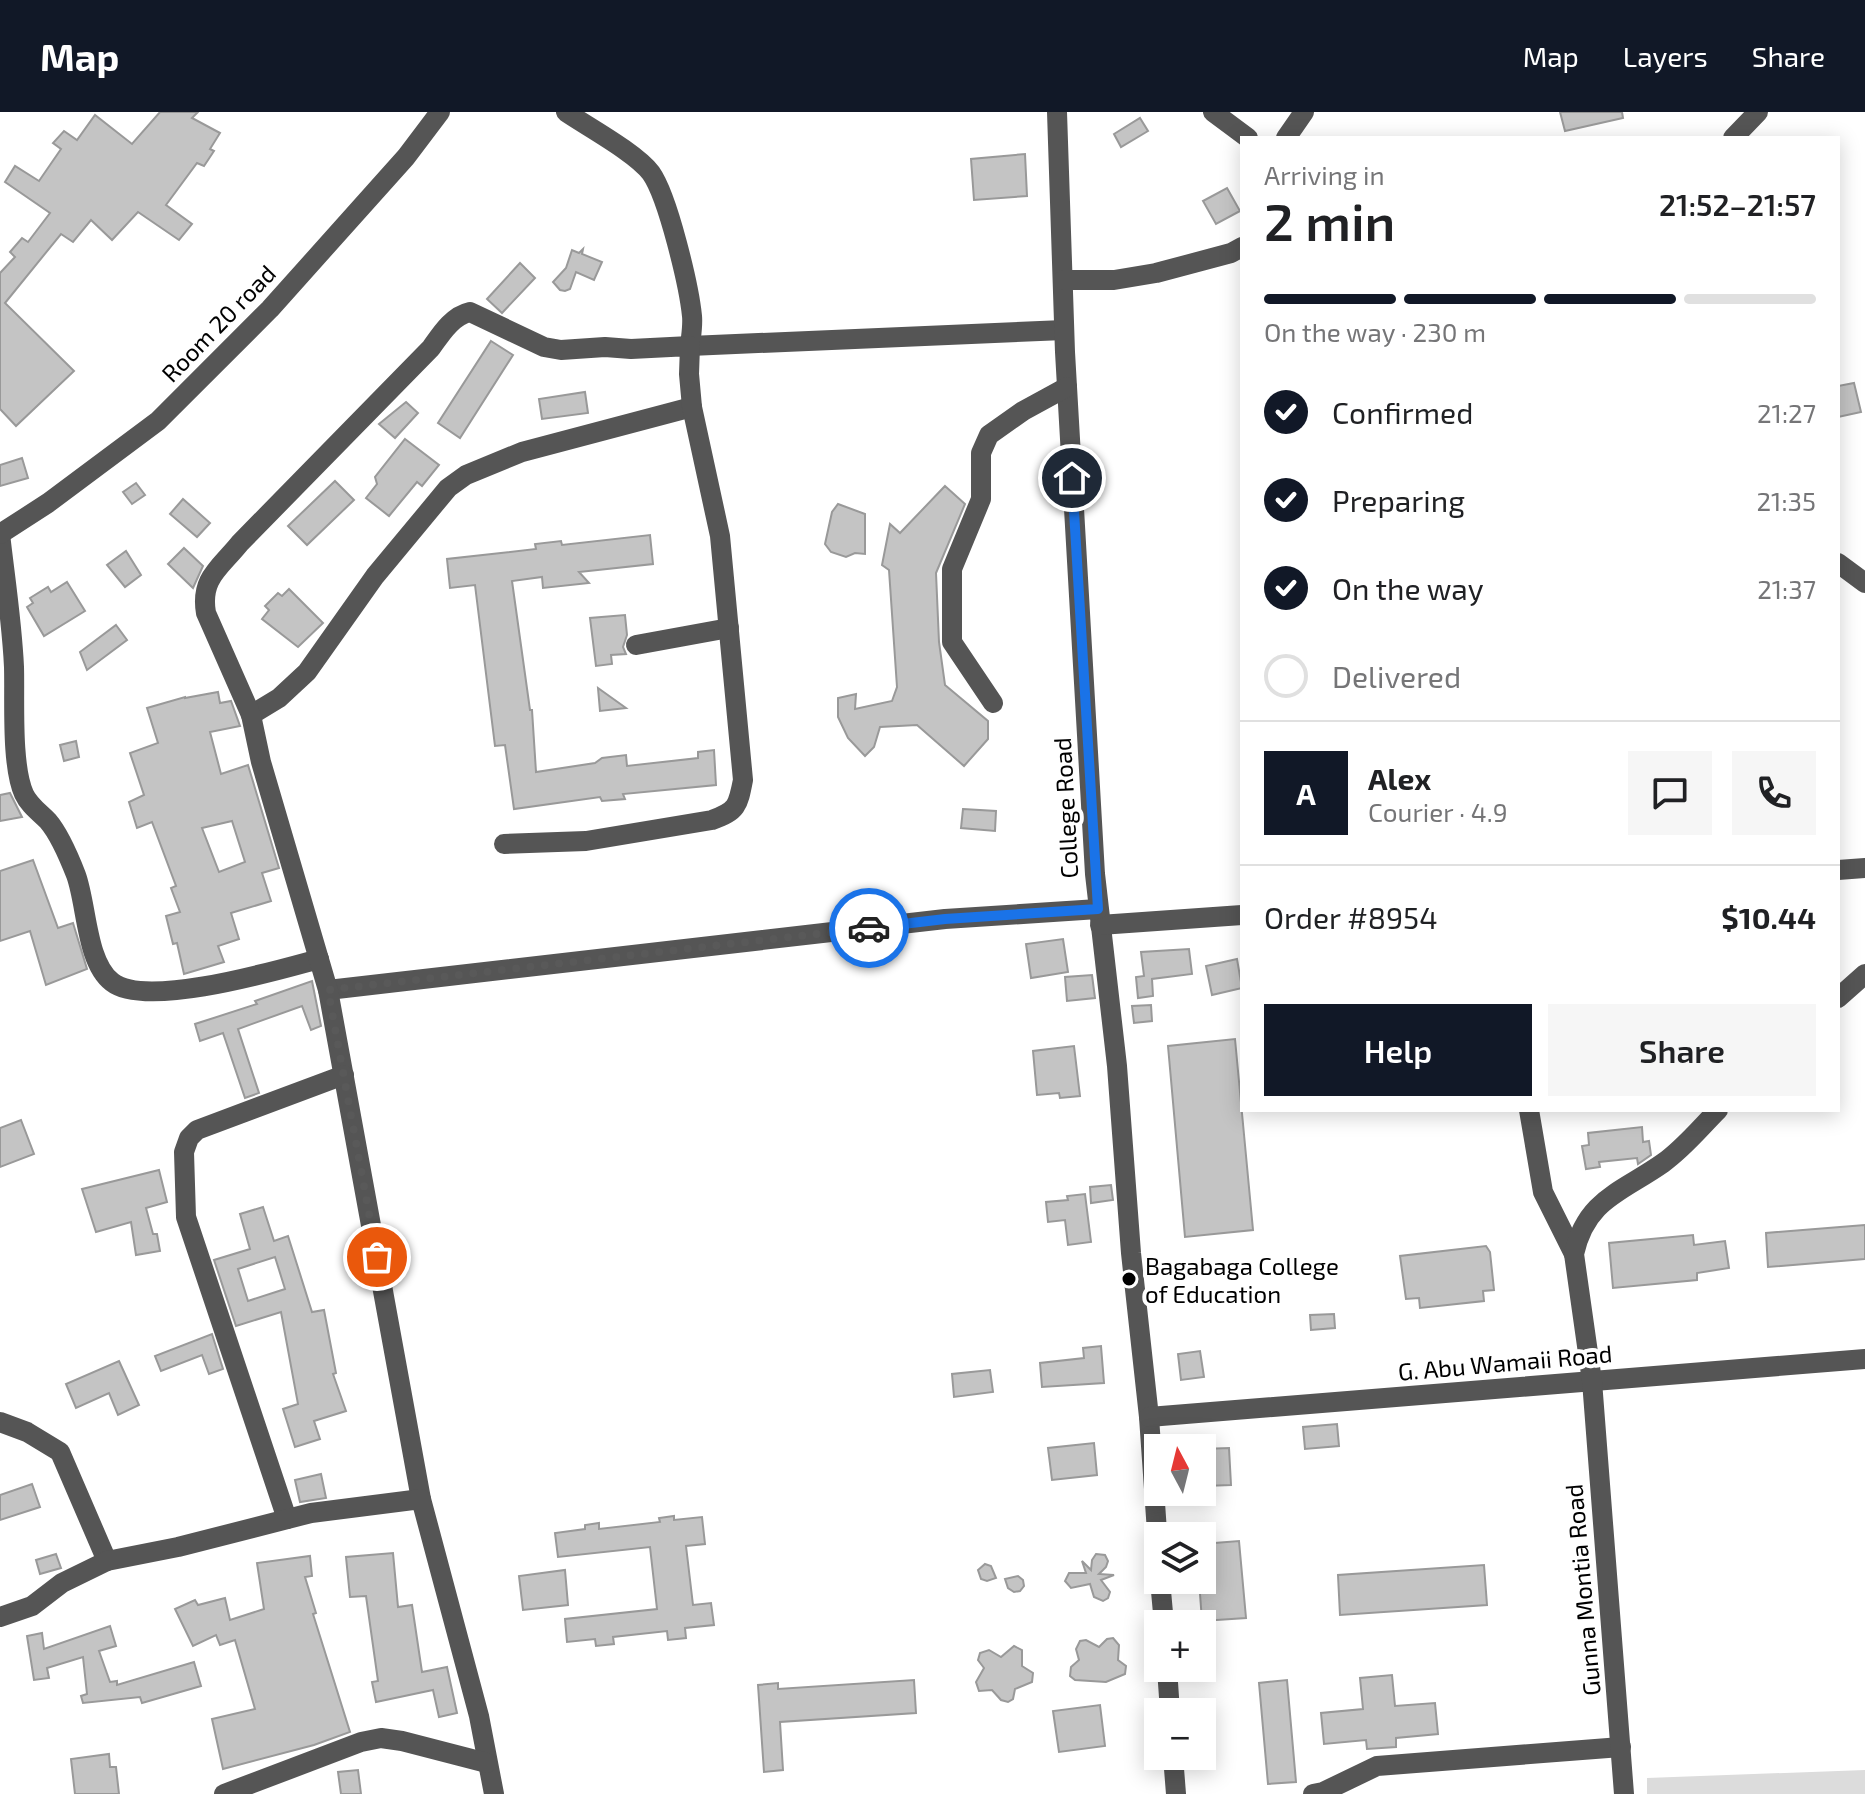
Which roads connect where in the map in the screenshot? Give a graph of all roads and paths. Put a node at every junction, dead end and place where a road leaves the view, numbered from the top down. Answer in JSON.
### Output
{"nodes":[{"id":1,"x":440,"y":112,"type":"edge"},
{"id":2,"x":566,"y":112,"type":"edge"},
{"id":3,"x":1057,"y":112,"type":"edge"},
{"id":4,"x":1213,"y":112,"type":"edge"},
{"id":5,"x":1304,"y":112,"type":"edge"},
{"id":6,"x":1758,"y":112,"type":"edge"},
{"id":7,"x":1245,"y":136,"type":"edge"},
{"id":8,"x":1287,"y":136,"type":"edge"},
{"id":9,"x":1735,"y":136,"type":"edge"},
{"id":10,"x":1240,"y":248,"type":"edge"},
{"id":11,"x":1063,"y":280,"type":"junction"},
{"id":12,"x":1064,"y":330,"type":"junction"},
{"id":13,"x":690,"y":346,"type":"junction"},
{"id":14,"x":1067,"y":387,"type":"junction"},
{"id":15,"x":692,"y":407,"type":"junction"},
{"id":16,"x":0,"y":534,"type":"edge"},
{"id":17,"x":1840,"y":564,"type":"edge"},
{"id":18,"x":1865,"y":583,"type":"edge"},
{"id":19,"x":729,"y":628,"type":"junction"},
{"id":20,"x":636,"y":645,"type":"dead end"},
{"id":21,"x":993,"y":703,"type":"dead end"},
{"id":22,"x":251,"y":715,"type":"junction"},
{"id":23,"x":504,"y":844,"type":"dead end"},
{"id":24,"x":1865,"y":868,"type":"edge"},
{"id":25,"x":1840,"y":870,"type":"edge"},
{"id":26,"x":1240,"y":915,"type":"edge"},
{"id":27,"x":1099,"y":917,"type":"junction"},
{"id":28,"x":319,"y":959,"type":"junction"},
{"id":29,"x":1865,"y":974,"type":"edge"},
{"id":30,"x":328,"y":990,"type":"junction"},
{"id":31,"x":1840,"y":996,"type":"edge"},
{"id":32,"x":344,"y":1075,"type":"junction"},
{"id":33,"x":1529,"y":1112,"type":"edge"},
{"id":34,"x":1716,"y":1112,"type":"edge"},
{"id":35,"x":1574,"y":1254,"type":"junction"},
{"id":36,"x":1865,"y":1359,"type":"edge"},
{"id":37,"x":1592,"y":1381,"type":"junction"},
{"id":38,"x":1149,"y":1417,"type":"junction"},
{"id":39,"x":0,"y":1422,"type":"edge"},
{"id":40,"x":421,"y":1499,"type":"junction"},
{"id":41,"x":287,"y":1519,"type":"junction"},
{"id":42,"x":1156,"y":1522,"type":"edge"},
{"id":43,"x":107,"y":1561,"type":"junction"},
{"id":44,"x":0,"y":1617,"type":"edge"},
{"id":45,"x":1621,"y":1747,"type":"junction"},
{"id":46,"x":487,"y":1763,"type":"junction"},
{"id":47,"x":1174,"y":1770,"type":"edge"},
{"id":48,"x":224,"y":1794,"type":"edge"},
{"id":49,"x":494,"y":1794,"type":"edge"},
{"id":50,"x":1176,"y":1794,"type":"edge"},
{"id":51,"x":1313,"y":1794,"type":"edge"},
{"id":52,"x":1624,"y":1794,"type":"edge"}],
"edges":[{"from":1,"to":16,"type":"street","name":"Room 20 road"},
{"from":2,"to":13,"type":"street"},
{"from":3,"to":11,"type":"street","name":"College Road"},
{"from":4,"to":7,"type":"street"},
{"from":5,"to":8,"type":"street"},
{"from":6,"to":9,"type":"street"},
{"from":10,"to":11,"type":"street"},
{"from":11,"to":12,"type":"street","name":"College Road"},
{"from":12,"to":13,"type":"street"},
{"from":12,"to":14,"type":"street","name":"College Road"},
{"from":13,"to":15,"type":"street"},
{"from":13,"to":22,"type":"street"},
{"from":14,"to":21,"type":"street"},
{"from":14,"to":27,"type":"street","name":"College Road"},
{"from":15,"to":19,"type":"street"},
{"from":15,"to":22,"type":"street"},
{"from":16,"to":28,"type":"street"},
{"from":17,"to":18,"type":"street"},
{"from":19,"to":20,"type":"street"},
{"from":19,"to":23,"type":"street"},
{"from":22,"to":28,"type":"street"},
{"from":24,"to":25,"type":"street"},
{"from":26,"to":27,"type":"street"},
{"from":27,"to":30,"type":"street"},
{"from":27,"to":38,"type":"street","name":"College Road"},
{"from":28,"to":30,"type":"street"},
{"from":29,"to":31,"type":"street"},
{"from":30,"to":32,"type":"street"},
{"from":32,"to":40,"type":"street"},
{"from":32,"to":41,"type":"street"},
{"from":33,"to":35,"type":"street"},
{"from":34,"to":35,"type":"street"},
{"from":35,"to":37,"type":"street","name":"Gunna Montia Road"},
{"from":36,"to":37,"type":"street","name":"G. Abu Wamaii Road"},
{"from":37,"to":38,"type":"street","name":"G. Abu Wamaii Road"},
{"from":37,"to":45,"type":"street","name":"Gunna Montia Road"},
{"from":38,"to":42,"type":"street","name":"College Road"},
{"from":39,"to":43,"type":"street"},
{"from":40,"to":41,"type":"street"},
{"from":40,"to":46,"type":"street"},
{"from":41,"to":43,"type":"street"},
{"from":43,"to":44,"type":"street"},
{"from":45,"to":51,"type":"street"},
{"from":45,"to":52,"type":"street","name":"Gunna Montia Road"},
{"from":46,"to":48,"type":"street"},
{"from":46,"to":49,"type":"street"},
{"from":47,"to":50,"type":"street"}]}
